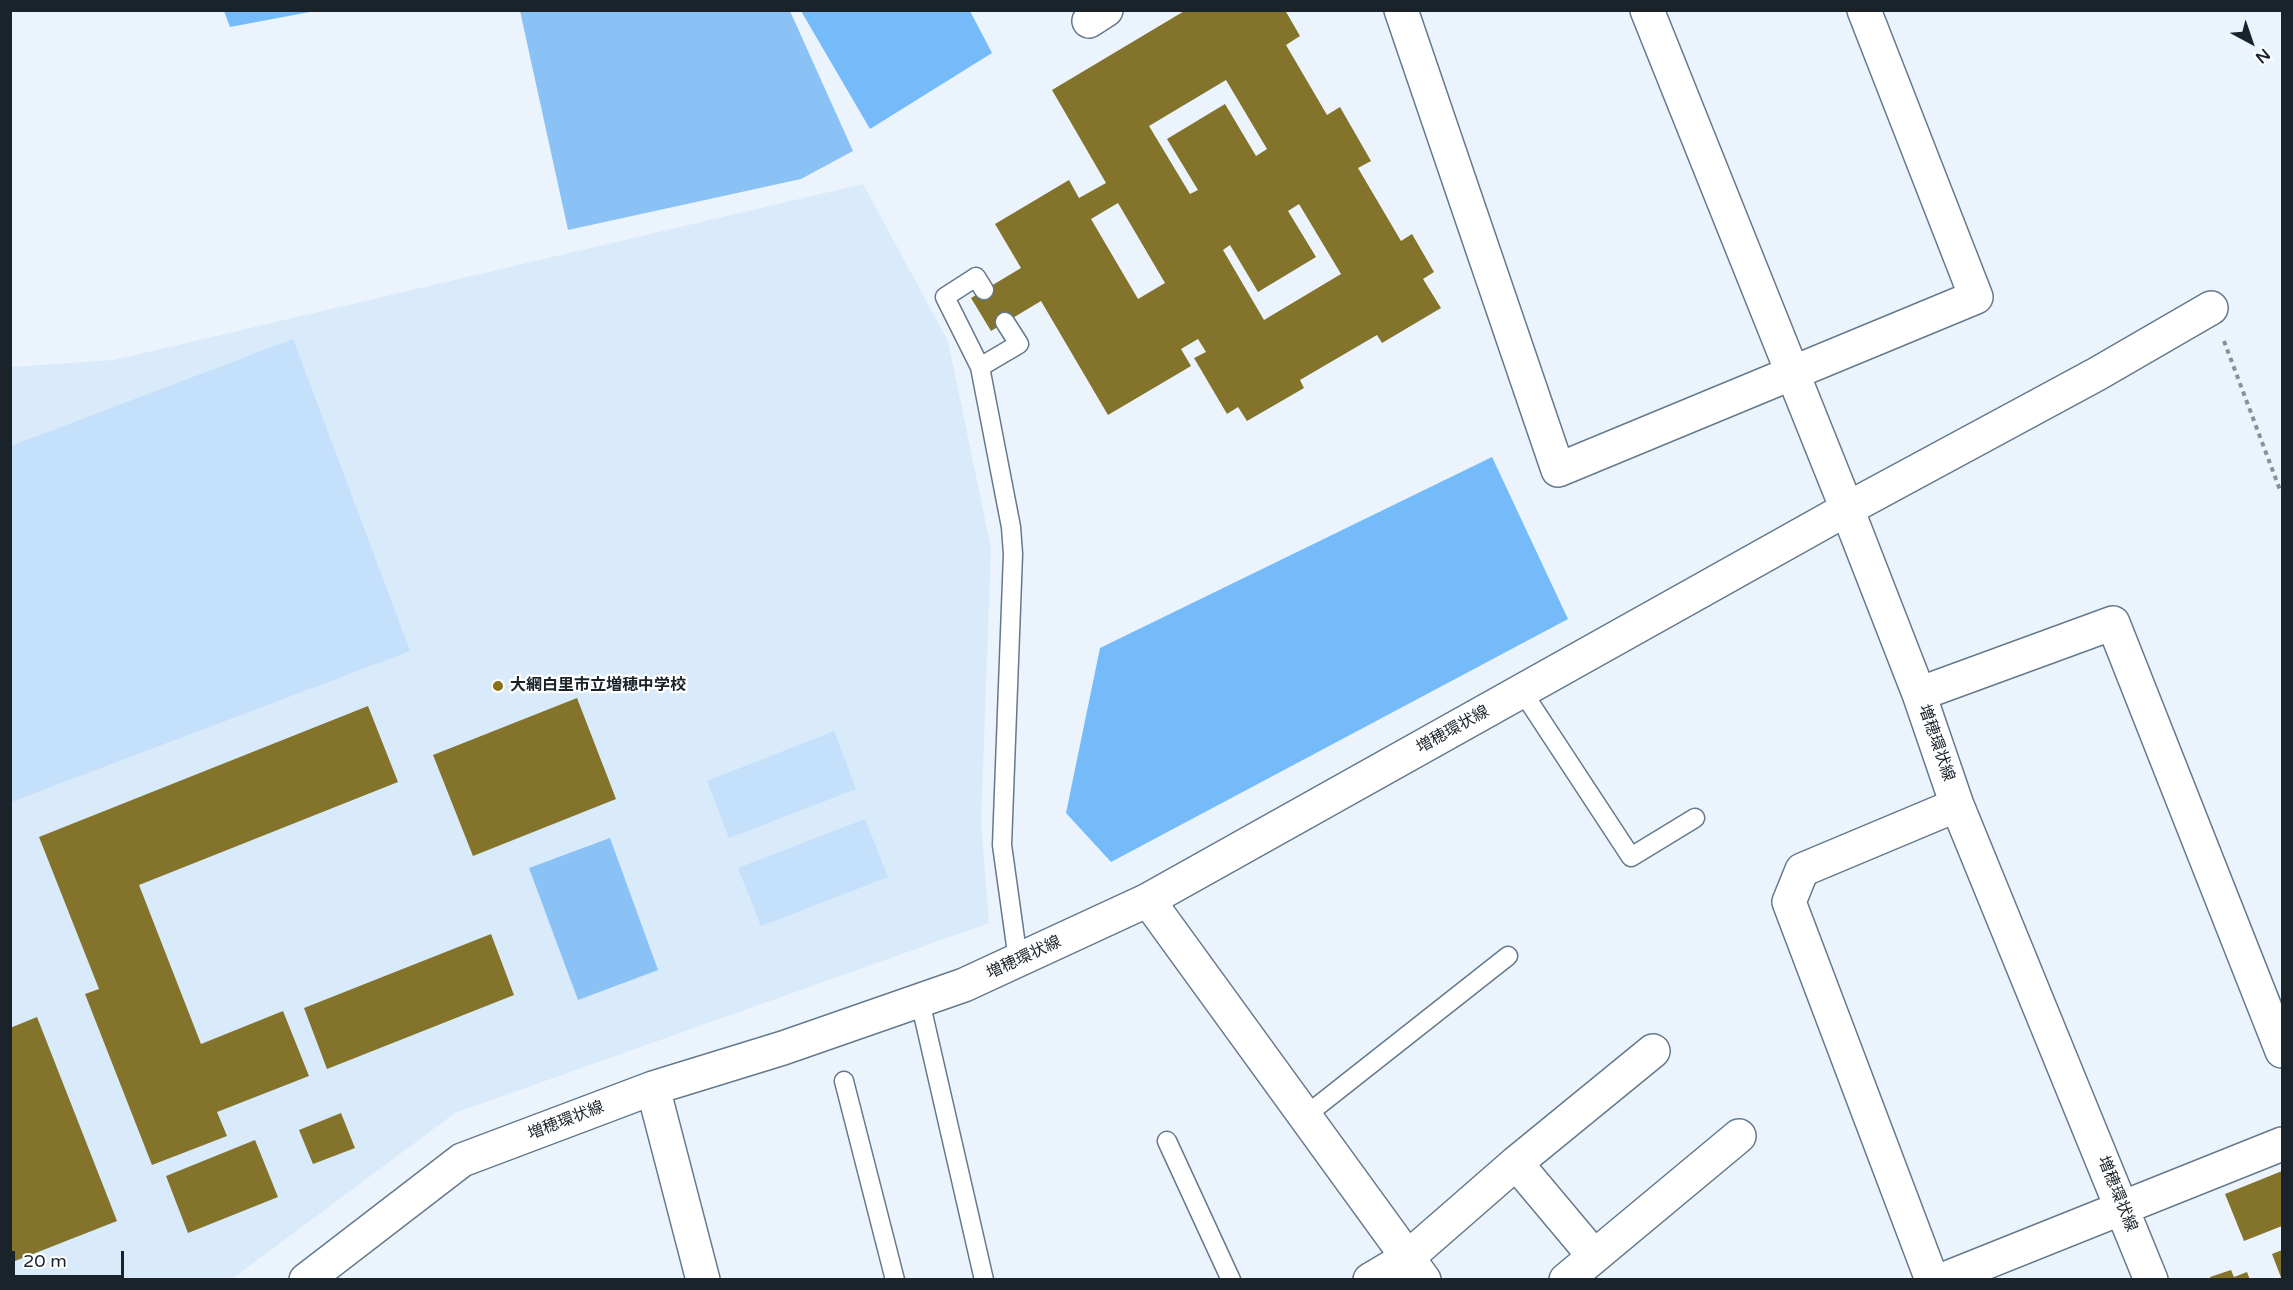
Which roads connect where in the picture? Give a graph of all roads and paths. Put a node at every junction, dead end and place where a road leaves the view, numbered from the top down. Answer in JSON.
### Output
{"nodes":[{"id":1,"x":1401,"y":10,"type":"edge"},
{"id":2,"x":1647,"y":10,"type":"edge"},
{"id":3,"x":1864,"y":10,"type":"edge"},
{"id":4,"x":984,"y":290,"type":"dead end"},
{"id":5,"x":2211,"y":308,"type":"joint"},
{"id":6,"x":1005,"y":322,"type":"dead end"},
{"id":7,"x":980,"y":368,"type":"junction"},
{"id":8,"x":1792,"y":373,"type":"junction"},
{"id":9,"x":2281,"y":490,"type":"edge"},
{"id":10,"x":2283,"y":496,"type":"edge"},
{"id":11,"x":1847,"y":509,"type":"junction"},
{"id":12,"x":1522,"y":691,"type":"junction"},
{"id":13,"x":1919,"y":694,"type":"junction"},
{"id":14,"x":1957,"y":805,"type":"junction"},
{"id":15,"x":1695,"y":818,"type":"dead end"},
{"id":16,"x":1148,"y":900,"type":"junction"},
{"id":17,"x":1508,"y":956,"type":"dead end"},
{"id":18,"x":1018,"y":960,"type":"junction"},
{"id":19,"x":920,"y":1001,"type":"junction"},
{"id":20,"x":1653,"y":1051,"type":"dead end"},
{"id":21,"x":2283,"y":1051,"type":"edge"},
{"id":22,"x":844,"y":1081,"type":"dead end"},
{"id":23,"x":653,"y":1088,"type":"junction"},
{"id":24,"x":1305,"y":1116,"type":"junction"},
{"id":25,"x":1739,"y":1136,"type":"dead end"},
{"id":26,"x":1167,"y":1141,"type":"dead end"},
{"id":27,"x":2283,"y":1144,"type":"edge"},
{"id":28,"x":1516,"y":1163,"type":"junction"},
{"id":29,"x":2123,"y":1207,"type":"junction"},
{"id":30,"x":1416,"y":1269,"type":"edge"},
{"id":31,"x":1584,"y":1270,"type":"edge"},
{"id":32,"x":306,"y":1280,"type":"edge"},
{"id":33,"x":703,"y":1280,"type":"edge"},
{"id":34,"x":895,"y":1280,"type":"edge"},
{"id":35,"x":984,"y":1280,"type":"edge"},
{"id":36,"x":1232,"y":1280,"type":"edge"},
{"id":37,"x":1370,"y":1280,"type":"edge"},
{"id":38,"x":1932,"y":1280,"type":"edge"},
{"id":39,"x":1942,"y":1280,"type":"edge"},
{"id":40,"x":2151,"y":1280,"type":"edge"}],
"edges":[{"from":1,"to":8,"type":"street"},
{"from":2,"to":8,"type":"street"},
{"from":3,"to":8,"type":"street"},
{"from":4,"to":7,"type":"lane"},
{"from":5,"to":9,"type":"path"},
{"from":5,"to":11,"type":"street"},
{"from":6,"to":7,"type":"lane"},
{"from":7,"to":18,"type":"lane"},
{"from":8,"to":11,"type":"street"},
{"from":9,"to":10,"type":"path"},
{"from":11,"to":12,"type":"street","name":"増穂環状線"},
{"from":11,"to":13,"type":"street","name":"増穂環状線"},
{"from":12,"to":15,"type":"lane"},
{"from":12,"to":16,"type":"street","name":"増穂環状線"},
{"from":13,"to":14,"type":"street","name":"増穂環状線"},
{"from":13,"to":21,"type":"street"},
{"from":14,"to":29,"type":"street","name":"増穂環状線"},
{"from":14,"to":38,"type":"street"},
{"from":16,"to":18,"type":"street","name":"増穂環状線"},
{"from":16,"to":24,"type":"street"},
{"from":17,"to":24,"type":"lane"},
{"from":18,"to":19,"type":"street","name":"増穂環状線"},
{"from":19,"to":23,"type":"street","name":"増穂環状線"},
{"from":19,"to":35,"type":"lane"},
{"from":20,"to":28,"type":"street"},
{"from":22,"to":34,"type":"lane"},
{"from":23,"to":32,"type":"street","name":"増穂環状線"},
{"from":23,"to":33,"type":"street"},
{"from":24,"to":30,"type":"street"},
{"from":25,"to":31,"type":"street"},
{"from":26,"to":36,"type":"lane"},
{"from":27,"to":29,"type":"street"},
{"from":28,"to":30,"type":"street"},
{"from":28,"to":31,"type":"street"},
{"from":29,"to":39,"type":"street"},
{"from":29,"to":40,"type":"street","name":"増穂環状線"},
{"from":30,"to":37,"type":"street"}]}
